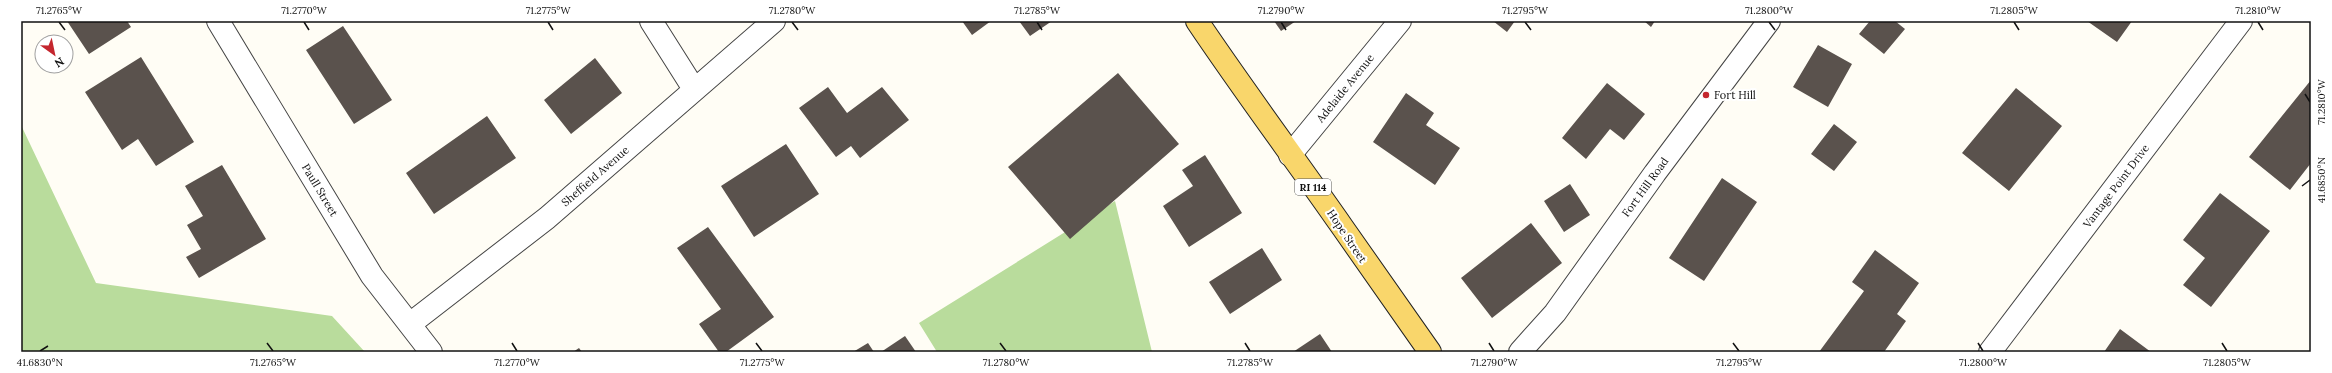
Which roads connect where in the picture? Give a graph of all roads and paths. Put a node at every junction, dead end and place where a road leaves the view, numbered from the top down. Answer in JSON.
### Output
{"nodes":[{"id":1,"x":218,"y":21,"type":"edge"},
{"id":2,"x":651,"y":21,"type":"edge"},
{"id":3,"x":774,"y":21,"type":"edge"},
{"id":4,"x":1197,"y":21,"type":"edge"},
{"id":5,"x":1400,"y":21,"type":"edge"},
{"id":6,"x":1769,"y":21,"type":"edge"},
{"id":7,"x":2241,"y":21,"type":"edge"},
{"id":8,"x":694,"y":89,"type":"junction"},
{"id":9,"x":1290,"y":155,"type":"junction"},
{"id":10,"x":410,"y":324,"type":"junction"},
{"id":11,"x":431,"y":352,"type":"edge"},
{"id":12,"x":1430,"y":352,"type":"edge"},
{"id":13,"x":1520,"y":352,"type":"edge"},
{"id":14,"x":1990,"y":352,"type":"edge"}],
"edges":[{"from":1,"to":10,"type":"street","name":"Paull Street"},
{"from":2,"to":8,"type":"street"},
{"from":3,"to":8,"type":"street","name":"Sheffield Avenue"},
{"from":4,"to":9,"type":"main road","name":"Hope Street","number":"RI 114"},
{"from":5,"to":9,"type":"street","name":"Adelaide Avenue"},
{"from":6,"to":13,"type":"street","name":"Fort Hill Road"},
{"from":7,"to":14,"type":"street","name":"Vantage Point Drive"},
{"from":8,"to":10,"type":"street","name":"Sheffield Avenue"},
{"from":9,"to":12,"type":"main road","name":"Hope Street","number":"RI 114"},
{"from":10,"to":11,"type":"street","name":"Paull Street"}]}
